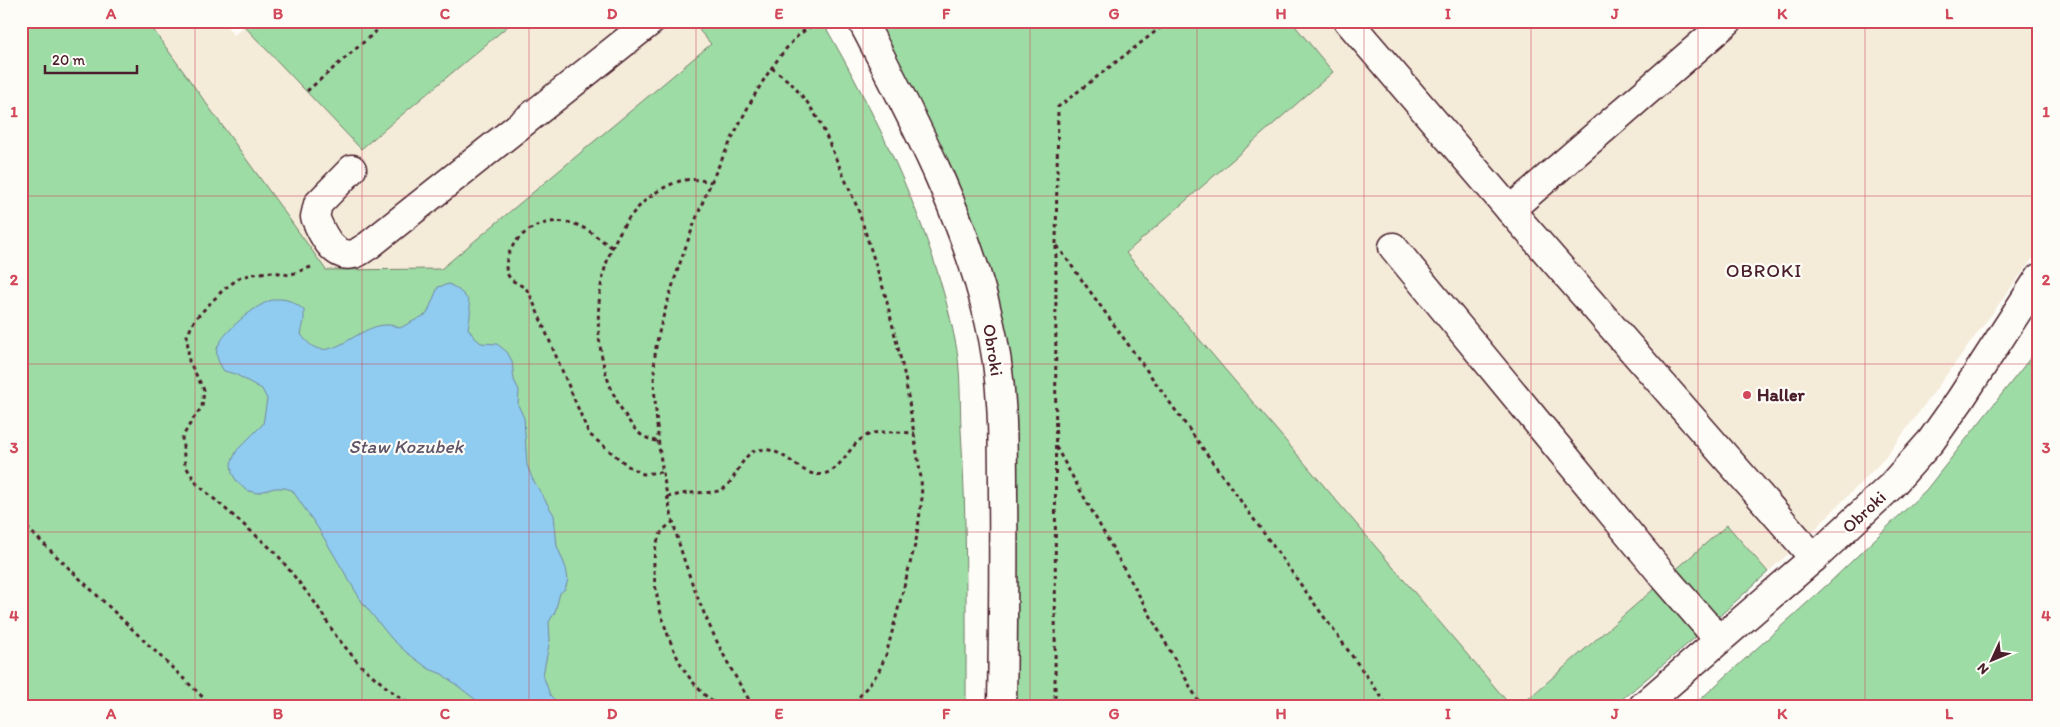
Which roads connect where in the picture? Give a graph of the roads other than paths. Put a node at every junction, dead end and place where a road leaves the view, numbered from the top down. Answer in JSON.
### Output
{"nodes":[{"id":1,"x":651,"y":21,"type":"edge"},
{"id":2,"x":862,"y":21,"type":"edge"},
{"id":3,"x":1348,"y":21,"type":"edge"},
{"id":4,"x":1728,"y":21,"type":"edge"},
{"id":5,"x":352,"y":169,"type":"dead end"},
{"id":6,"x":1510,"y":210,"type":"junction"},
{"id":7,"x":1393,"y":247,"type":"dead end"},
{"id":8,"x":2039,"y":278,"type":"edge"},
{"id":9,"x":1814,"y":558,"type":"junction"},
{"id":10,"x":1719,"y":640,"type":"junction"},
{"id":11,"x":1002,"y":706,"type":"edge"},
{"id":12,"x":1643,"y":706,"type":"edge"}],
"edges":[{"from":1,"to":5,"type":"street"},
{"from":2,"to":11,"type":"street","name":"Obroki"},
{"from":3,"to":6,"type":"street"},
{"from":4,"to":6,"type":"street"},
{"from":6,"to":9,"type":"street"},
{"from":7,"to":10,"type":"street"},
{"from":8,"to":9,"type":"street","name":"Obroki"},
{"from":9,"to":10,"type":"street","name":"Obroki"},
{"from":10,"to":12,"type":"street","name":"Obroki"}]}
